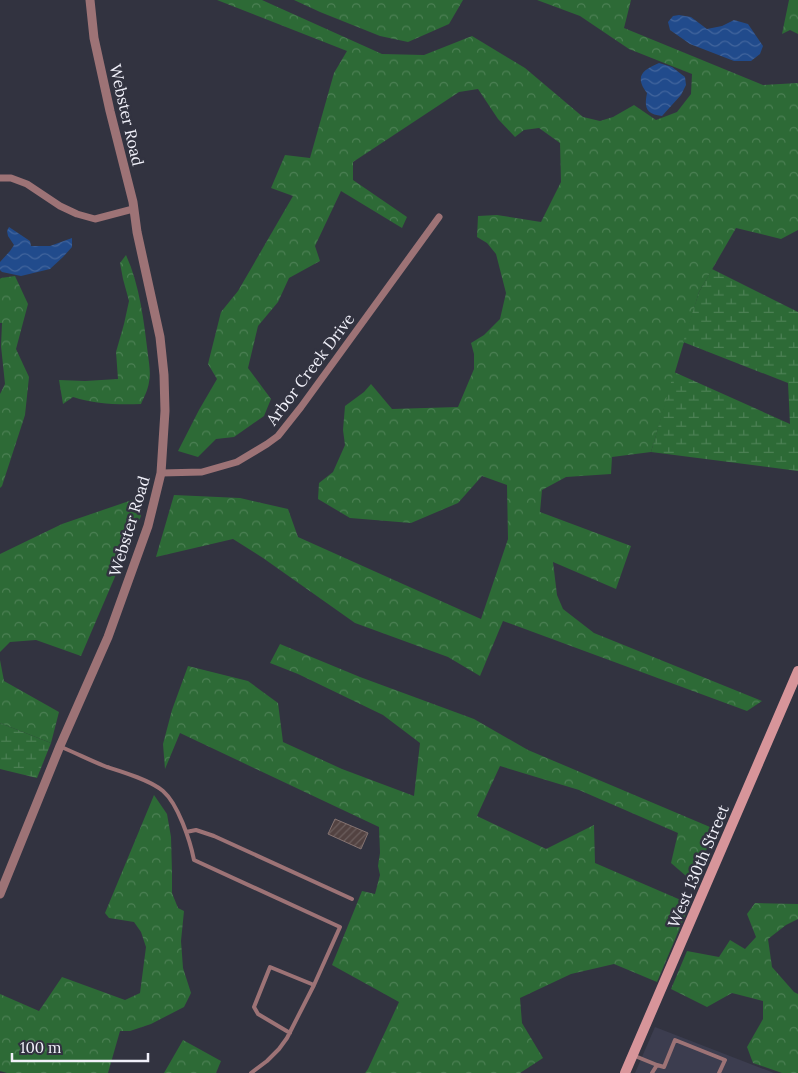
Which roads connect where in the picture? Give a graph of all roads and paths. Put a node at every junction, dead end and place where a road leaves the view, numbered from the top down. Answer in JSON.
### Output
{"nodes":[{"id":1,"x":90,"y":0,"type":"edge"},
{"id":2,"x":0,"y":178,"type":"edge"},
{"id":3,"x":133,"y":209,"type":"junction"},
{"id":4,"x":439,"y":217,"type":"dead end"},
{"id":5,"x":161,"y":473,"type":"junction"},
{"id":6,"x":798,"y":671,"type":"edge"},
{"id":7,"x":60,"y":746,"type":"junction"},
{"id":8,"x":186,"y":832,"type":"junction"},
{"id":9,"x":0,"y":894,"type":"edge"},
{"id":10,"x":352,"y":899,"type":"dead end"},
{"id":11,"x":314,"y":985,"type":"junction"},
{"id":12,"x":290,"y":1033,"type":"junction"},
{"id":13,"x":633,"y":1055,"type":"junction"},
{"id":14,"x":657,"y":1065,"type":"junction"},
{"id":15,"x":251,"y":1073,"type":"edge"},
{"id":16,"x":625,"y":1073,"type":"edge"},
{"id":17,"x":652,"y":1073,"type":"edge"},
{"id":18,"x":658,"y":1073,"type":"edge"},
{"id":19,"x":719,"y":1073,"type":"edge"}],
"edges":[{"from":1,"to":3,"type":"street","name":"Webster Road"},
{"from":2,"to":3,"type":"street"},
{"from":3,"to":5,"type":"street","name":"Webster Road"},
{"from":4,"to":5,"type":"street","name":"Arbor Creek Drive"},
{"from":5,"to":7,"type":"street","name":"Webster Road"},
{"from":6,"to":13,"type":"main road","name":"West 130th Street"},
{"from":7,"to":8,"type":"lane"},
{"from":7,"to":9,"type":"street","name":"Webster Road"},
{"from":8,"to":10,"type":"lane"},
{"from":8,"to":11,"type":"lane"},
{"from":11,"to":12,"type":"lane"},
{"from":11,"to":12,"type":"lane"},
{"from":12,"to":15,"type":"lane"},
{"from":13,"to":14,"type":"lane"},
{"from":13,"to":16,"type":"main road","name":"West 130th Street"},
{"from":14,"to":17,"type":"lane"},
{"from":14,"to":18,"type":"lane"},
{"from":14,"to":19,"type":"lane"}]}
